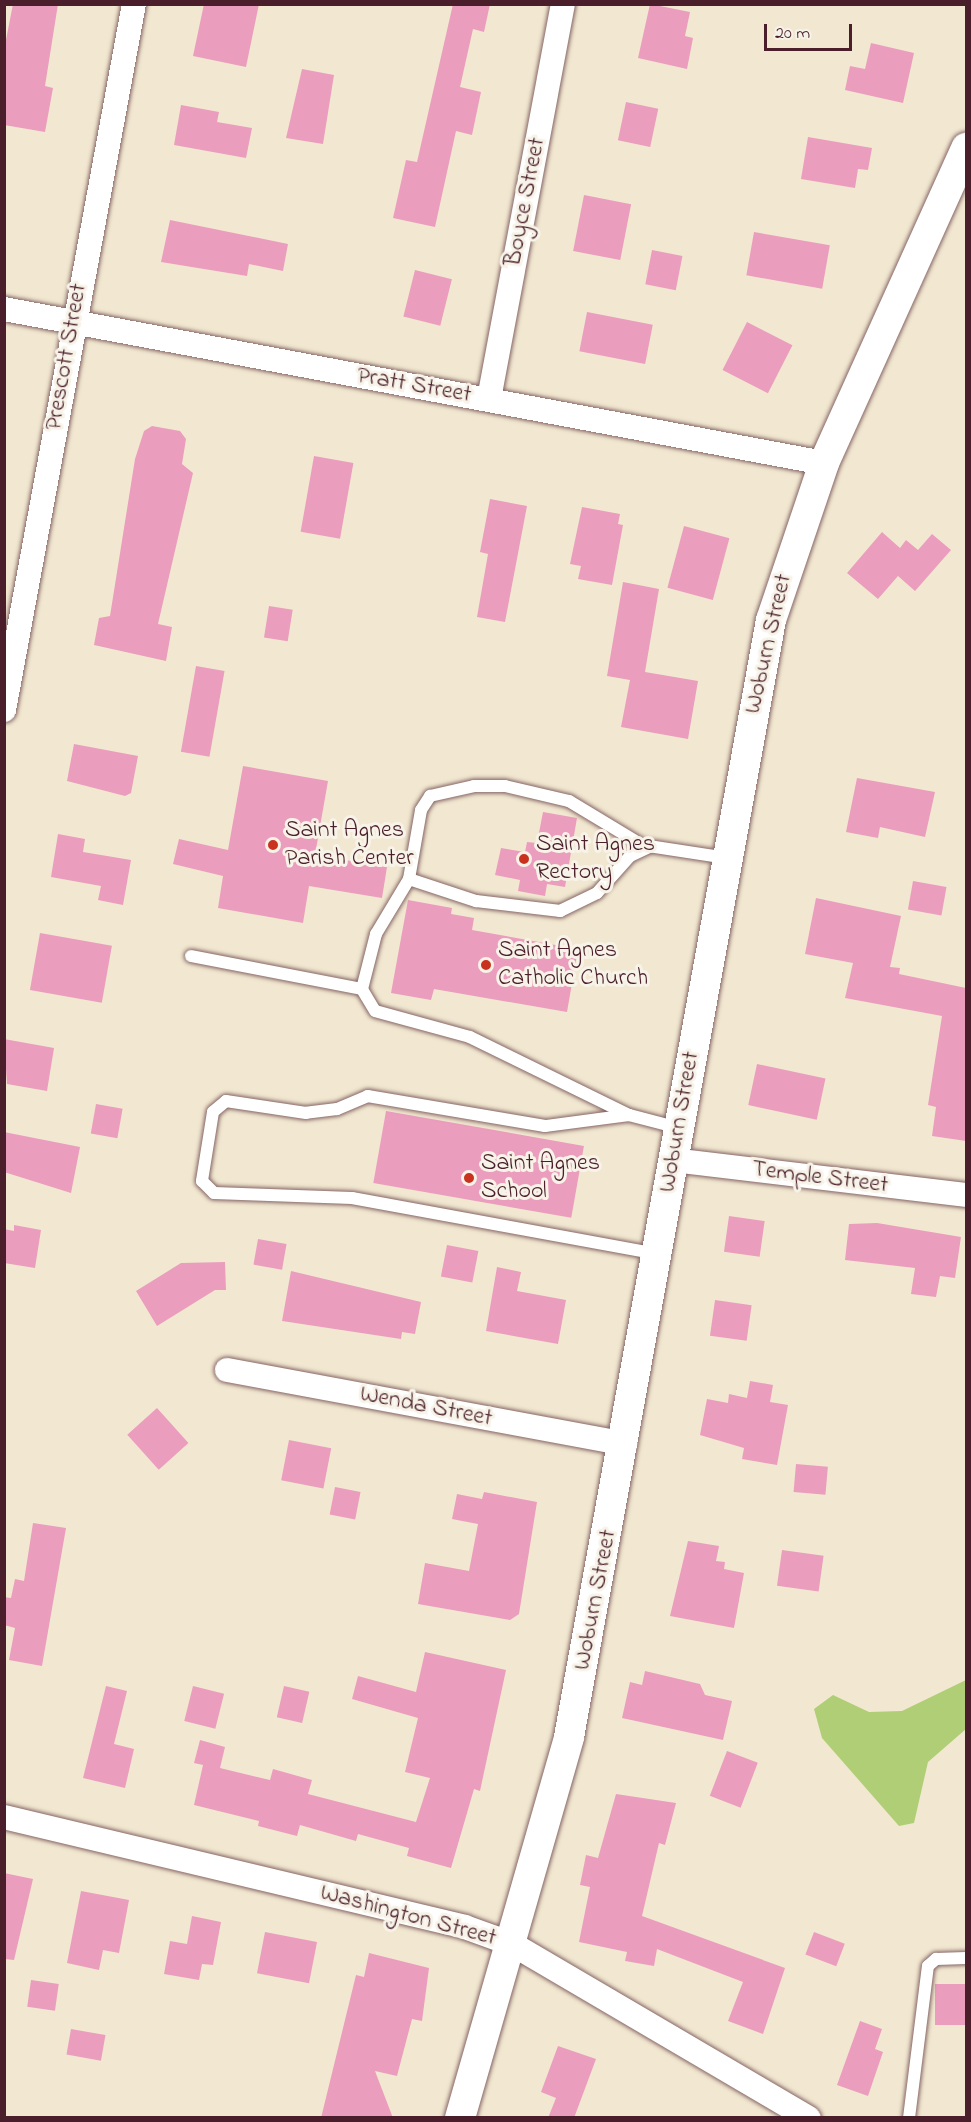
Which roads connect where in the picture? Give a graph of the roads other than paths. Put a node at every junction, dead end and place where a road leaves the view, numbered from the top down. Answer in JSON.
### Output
{"nodes":[{"id":1,"x":134,"y":4,"type":"edge"},
{"id":2,"x":562,"y":4,"type":"edge"},
{"id":3,"x":966,"y":148,"type":"edge"},
{"id":4,"x":4,"y":309,"type":"edge"},
{"id":5,"x":73,"y":324,"type":"junction"},
{"id":6,"x":489,"y":399,"type":"junction"},
{"id":7,"x":824,"y":463,"type":"junction"},
{"id":8,"x":4,"y":710,"type":"edge"},
{"id":9,"x":650,"y":847,"type":"junction"},
{"id":10,"x":727,"y":858,"type":"junction"},
{"id":11,"x":409,"y":879,"type":"junction"},
{"id":12,"x":191,"y":956,"type":"dead end"},
{"id":13,"x":362,"y":989,"type":"junction"},
{"id":14,"x":629,"y":1115,"type":"junction"},
{"id":15,"x":679,"y":1128,"type":"junction"},
{"id":16,"x":673,"y":1160,"type":"junction"},
{"id":17,"x":966,"y":1195,"type":"edge"},
{"id":18,"x":657,"y":1254,"type":"junction"},
{"id":19,"x":227,"y":1370,"type":"dead end"},
{"id":20,"x":625,"y":1444,"type":"junction"},
{"id":21,"x":4,"y":1817,"type":"edge"},
{"id":22,"x":512,"y":1944,"type":"junction"},
{"id":23,"x":966,"y":1959,"type":"edge"},
{"id":24,"x":460,"y":2118,"type":"edge"},
{"id":25,"x":809,"y":2118,"type":"edge"},
{"id":26,"x":909,"y":2118,"type":"edge"}],
"edges":[{"from":1,"to":5,"type":"street","name":"Prescott Street"},
{"from":2,"to":6,"type":"street","name":"Boyce Street"},
{"from":3,"to":7,"type":"street","name":"Woburn Street"},
{"from":4,"to":5,"type":"street","name":"Pratt Street"},
{"from":5,"to":6,"type":"street","name":"Pratt Street"},
{"from":5,"to":8,"type":"street","name":"Prescott Street"},
{"from":6,"to":7,"type":"street","name":"Pratt Street"},
{"from":7,"to":10,"type":"street","name":"Woburn Street"},
{"from":9,"to":10,"type":"lane"},
{"from":9,"to":11,"type":"lane"},
{"from":9,"to":11,"type":"lane"},
{"from":10,"to":15,"type":"street","name":"Woburn Street"},
{"from":11,"to":13,"type":"lane"},
{"from":12,"to":13,"type":"lane"},
{"from":13,"to":14,"type":"lane"},
{"from":14,"to":15,"type":"lane"},
{"from":14,"to":18,"type":"lane"},
{"from":15,"to":16,"type":"street","name":"Woburn Street"},
{"from":16,"to":17,"type":"street","name":"Temple Street"},
{"from":16,"to":18,"type":"street","name":"Woburn Street"},
{"from":18,"to":20,"type":"street","name":"Woburn Street"},
{"from":19,"to":20,"type":"street","name":"Wenda Street"},
{"from":20,"to":22,"type":"street","name":"Woburn Street"},
{"from":21,"to":22,"type":"street","name":"Washington Street"},
{"from":22,"to":24,"type":"street","name":"Woburn Street"},
{"from":22,"to":25,"type":"street","name":"Washington Street"},
{"from":23,"to":26,"type":"lane"}]}
